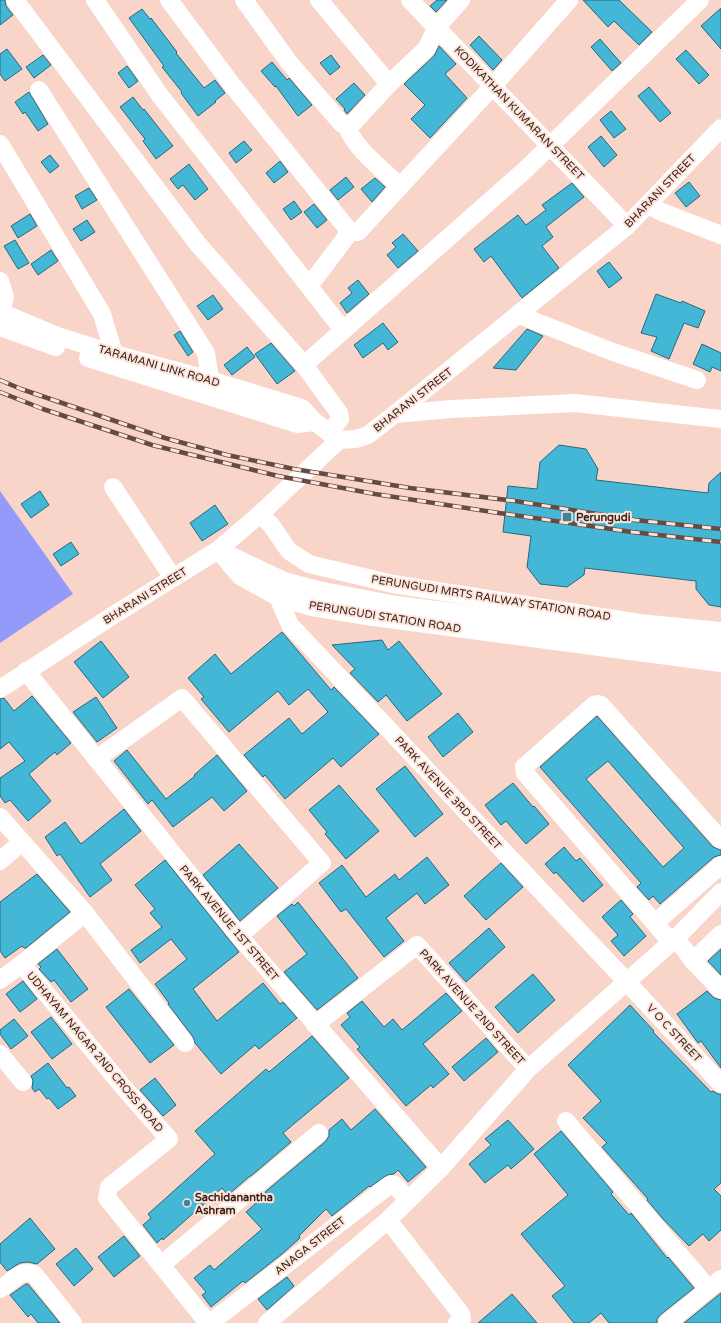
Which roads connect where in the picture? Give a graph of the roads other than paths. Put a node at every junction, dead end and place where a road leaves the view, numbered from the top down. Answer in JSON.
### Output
{"nodes":[{"id":1,"x":15,"y":0,"type":"edge"},
{"id":2,"x":95,"y":0,"type":"edge"},
{"id":3,"x":168,"y":0,"type":"edge"},
{"id":4,"x":244,"y":0,"type":"edge"},
{"id":5,"x":319,"y":0,"type":"edge"},
{"id":6,"x":410,"y":0,"type":"edge"},
{"id":7,"x":461,"y":0,"type":"edge"},
{"id":8,"x":569,"y":0,"type":"edge"},
{"id":9,"x":700,"y":0,"type":"edge"},
{"id":10,"x":436,"y":28,"type":"junction"},
{"id":11,"x":389,"y":84,"type":"junction"},
{"id":12,"x":493,"y":86,"type":"junction"},
{"id":13,"x":39,"y":90,"type":"dead end"},
{"id":14,"x":348,"y":126,"type":"junction"},
{"id":15,"x":721,"y":128,"type":"edge"},
{"id":16,"x":0,"y":144,"type":"edge"},
{"id":17,"x":550,"y":145,"type":"junction"},
{"id":18,"x":400,"y":186,"type":"junction"},
{"id":19,"x":648,"y":204,"type":"junction"},
{"id":20,"x":627,"y":226,"type":"junction"},
{"id":21,"x":350,"y":232,"type":"junction"},
{"id":22,"x":721,"y":236,"type":"edge"},
{"id":23,"x":0,"y":281,"type":"edge"},
{"id":24,"x":309,"y":286,"type":"junction"},
{"id":25,"x":519,"y":314,"type":"junction"},
{"id":26,"x":0,"y":317,"type":"edge"},
{"id":27,"x":343,"y":330,"type":"junction"},
{"id":28,"x":114,"y":354,"type":"junction"},
{"id":29,"x":304,"y":365,"type":"junction"},
{"id":30,"x":210,"y":380,"type":"junction"},
{"id":31,"x":697,"y":380,"type":"dead end"},
{"id":32,"x":395,"y":414,"type":"junction"},
{"id":33,"x":721,"y":419,"type":"edge"},
{"id":34,"x":315,"y":422,"type":"junction"},
{"id":35,"x":334,"y":437,"type":"junction"},
{"id":36,"x":113,"y":487,"type":"dead end"},
{"id":37,"x":260,"y":514,"type":"junction"},
{"id":38,"x":218,"y":550,"type":"junction"},
{"id":39,"x":173,"y":578,"type":"junction"},
{"id":40,"x":278,"y":597,"type":"junction"},
{"id":41,"x":721,"y":632,"type":"edge"},
{"id":42,"x":721,"y":645,"type":"edge"},
{"id":43,"x":721,"y":663,"type":"edge"},
{"id":44,"x":26,"y":671,"type":"junction"},
{"id":45,"x":0,"y":689,"type":"edge"},
{"id":46,"x":96,"y":759,"type":"junction"},
{"id":47,"x":0,"y":817,"type":"edge"},
{"id":48,"x":721,"y":840,"type":"edge"},
{"id":49,"x":22,"y":842,"type":"junction"},
{"id":50,"x":0,"y":861,"type":"edge"},
{"id":51,"x":721,"y":865,"type":"edge"},
{"id":52,"x":721,"y":892,"type":"edge"},
{"id":53,"x":85,"y":913,"type":"junction"},
{"id":54,"x":655,"y":923,"type":"junction"},
{"id":55,"x":721,"y":934,"type":"edge"},
{"id":56,"x":239,"y":936,"type":"junction"},
{"id":57,"x":674,"y":941,"type":"junction"},
{"id":58,"x":693,"y":961,"type":"junction"},
{"id":59,"x":22,"y":964,"type":"junction"},
{"id":60,"x":0,"y":980,"type":"edge"},
{"id":61,"x":628,"y":982,"type":"junction"},
{"id":62,"x":721,"y":990,"type":"edge"},
{"id":63,"x":315,"y":1025,"type":"junction"},
{"id":64,"x":185,"y":1043,"type":"dead end"},
{"id":65,"x":0,"y":1054,"type":"edge"},
{"id":66,"x":528,"y":1069,"type":"junction"},
{"id":67,"x":23,"y":1082,"type":"dead end"},
{"id":68,"x":721,"y":1084,"type":"edge"},
{"id":69,"x":566,"y":1121,"type":"dead end"},
{"id":70,"x":319,"y":1133,"type":"dead end"},
{"id":71,"x":441,"y":1168,"type":"junction"},
{"id":72,"x":408,"y":1200,"type":"junction"},
{"id":73,"x":388,"y":1220,"type":"junction"},
{"id":74,"x":162,"y":1265,"type":"junction"},
{"id":75,"x":715,"y":1284,"type":"edge"},
{"id":76,"x":0,"y":1289,"type":"edge"},
{"id":77,"x":73,"y":1323,"type":"edge"},
{"id":78,"x":209,"y":1323,"type":"edge"},
{"id":79,"x":267,"y":1323,"type":"edge"},
{"id":80,"x":457,"y":1323,"type":"edge"},
{"id":81,"x":667,"y":1323,"type":"edge"}],
"edges":[{"from":1,"to":29,"type":"street"},
{"from":2,"to":24,"type":"street"},
{"from":3,"to":21,"type":"street"},
{"from":4,"to":14,"type":"street"},
{"from":5,"to":11,"type":"street"},
{"from":6,"to":10,"type":"street","name":"KODIKATHAN KUMARAN STREET"},
{"from":7,"to":10,"type":"street"},
{"from":8,"to":12,"type":"street"},
{"from":9,"to":17,"type":"street"},
{"from":10,"to":11,"type":"street"},
{"from":10,"to":12,"type":"street","name":"KODIKATHAN KUMARAN STREET"},
{"from":11,"to":14,"type":"street"},
{"from":12,"to":17,"type":"street","name":"KODIKATHAN KUMARAN STREET"},
{"from":12,"to":18,"type":"street"},
{"from":13,"to":30,"type":"street"},
{"from":14,"to":18,"type":"street"},
{"from":15,"to":19,"type":"street","name":"BHARANI STREET"},
{"from":16,"to":28,"type":"street"},
{"from":17,"to":20,"type":"street","name":"KODIKATHAN KUMARAN STREET"},
{"from":17,"to":27,"type":"street"},
{"from":18,"to":21,"type":"street"},
{"from":19,"to":20,"type":"street","name":"BHARANI STREET"},
{"from":19,"to":22,"type":"street"},
{"from":20,"to":25,"type":"street","name":"BHARANI STREET"},
{"from":21,"to":24,"type":"street"},
{"from":23,"to":26,"type":"street"},
{"from":24,"to":27,"type":"street"},
{"from":25,"to":31,"type":"street"},
{"from":25,"to":32,"type":"street","name":"BHARANI STREET"},
{"from":26,"to":28,"type":"street","name":"TARAMANI LINK ROAD"},
{"from":26,"to":34,"type":"street","name":"TARAMANI LINK ROAD"},
{"from":27,"to":29,"type":"street"},
{"from":28,"to":30,"type":"street","name":"TARAMANI LINK ROAD"},
{"from":29,"to":35,"type":"street"},
{"from":30,"to":34,"type":"street","name":"TARAMANI LINK ROAD"},
{"from":32,"to":33,"type":"street"},
{"from":32,"to":35,"type":"street","name":"BHARANI STREET"},
{"from":34,"to":35,"type":"street","name":"TARAMANI LINK ROAD"},
{"from":35,"to":37,"type":"street","name":"BHARANI STREET"},
{"from":36,"to":39,"type":"street"},
{"from":37,"to":38,"type":"street","name":"BHARANI STREET"},
{"from":37,"to":41,"type":"street","name":"PERUNGUDI MRTS RAILWAY STATION ROAD"},
{"from":38,"to":39,"type":"street","name":"BHARANI STREET"},
{"from":38,"to":40,"type":"street","name":"PERUNGUDI STATION ROAD"},
{"from":38,"to":42,"type":"street","name":"PERUNGUDI STATION ROAD"},
{"from":39,"to":44,"type":"street","name":"BHARANI STREET"},
{"from":40,"to":43,"type":"street","name":"PERUNGUDI STATION ROAD"},
{"from":40,"to":61,"type":"street","name":"PARK AVENUE 3RD STREET"},
{"from":44,"to":45,"type":"street","name":"BHARANI STREET"},
{"from":44,"to":46,"type":"street","name":"PARK AVENUE 1ST STREET"},
{"from":46,"to":56,"type":"street","name":"PARK AVENUE 1ST STREET"},
{"from":46,"to":56,"type":"street"},
{"from":47,"to":49,"type":"street"},
{"from":48,"to":54,"type":"street"},
{"from":49,"to":50,"type":"street"},
{"from":49,"to":53,"type":"street"},
{"from":51,"to":54,"type":"street"},
{"from":52,"to":57,"type":"street"},
{"from":53,"to":59,"type":"street"},
{"from":53,"to":64,"type":"street"},
{"from":54,"to":57,"type":"street"},
{"from":55,"to":58,"type":"street"},
{"from":56,"to":63,"type":"street","name":"PARK AVENUE 1ST STREET"},
{"from":57,"to":58,"type":"street"},
{"from":57,"to":61,"type":"street"},
{"from":58,"to":62,"type":"street"},
{"from":59,"to":60,"type":"street"},
{"from":59,"to":74,"type":"street","name":"UDHAYAM NAGAR 2ND CROSS ROAD"},
{"from":61,"to":66,"type":"street"},
{"from":61,"to":68,"type":"street","name":"V O C STREET"},
{"from":63,"to":66,"type":"street","name":"PARK AVENUE 2ND STREET"},
{"from":63,"to":71,"type":"street","name":"PARK AVENUE 1ST STREET"},
{"from":65,"to":67,"type":"street"},
{"from":66,"to":71,"type":"street"},
{"from":69,"to":75,"type":"street"},
{"from":70,"to":74,"type":"street"},
{"from":71,"to":72,"type":"street"},
{"from":72,"to":73,"type":"street"},
{"from":72,"to":78,"type":"street","name":"ANAGA STREET"},
{"from":73,"to":79,"type":"street"},
{"from":73,"to":80,"type":"street"},
{"from":74,"to":78,"type":"street"},
{"from":75,"to":81,"type":"street"},
{"from":76,"to":77,"type":"street"}]}
